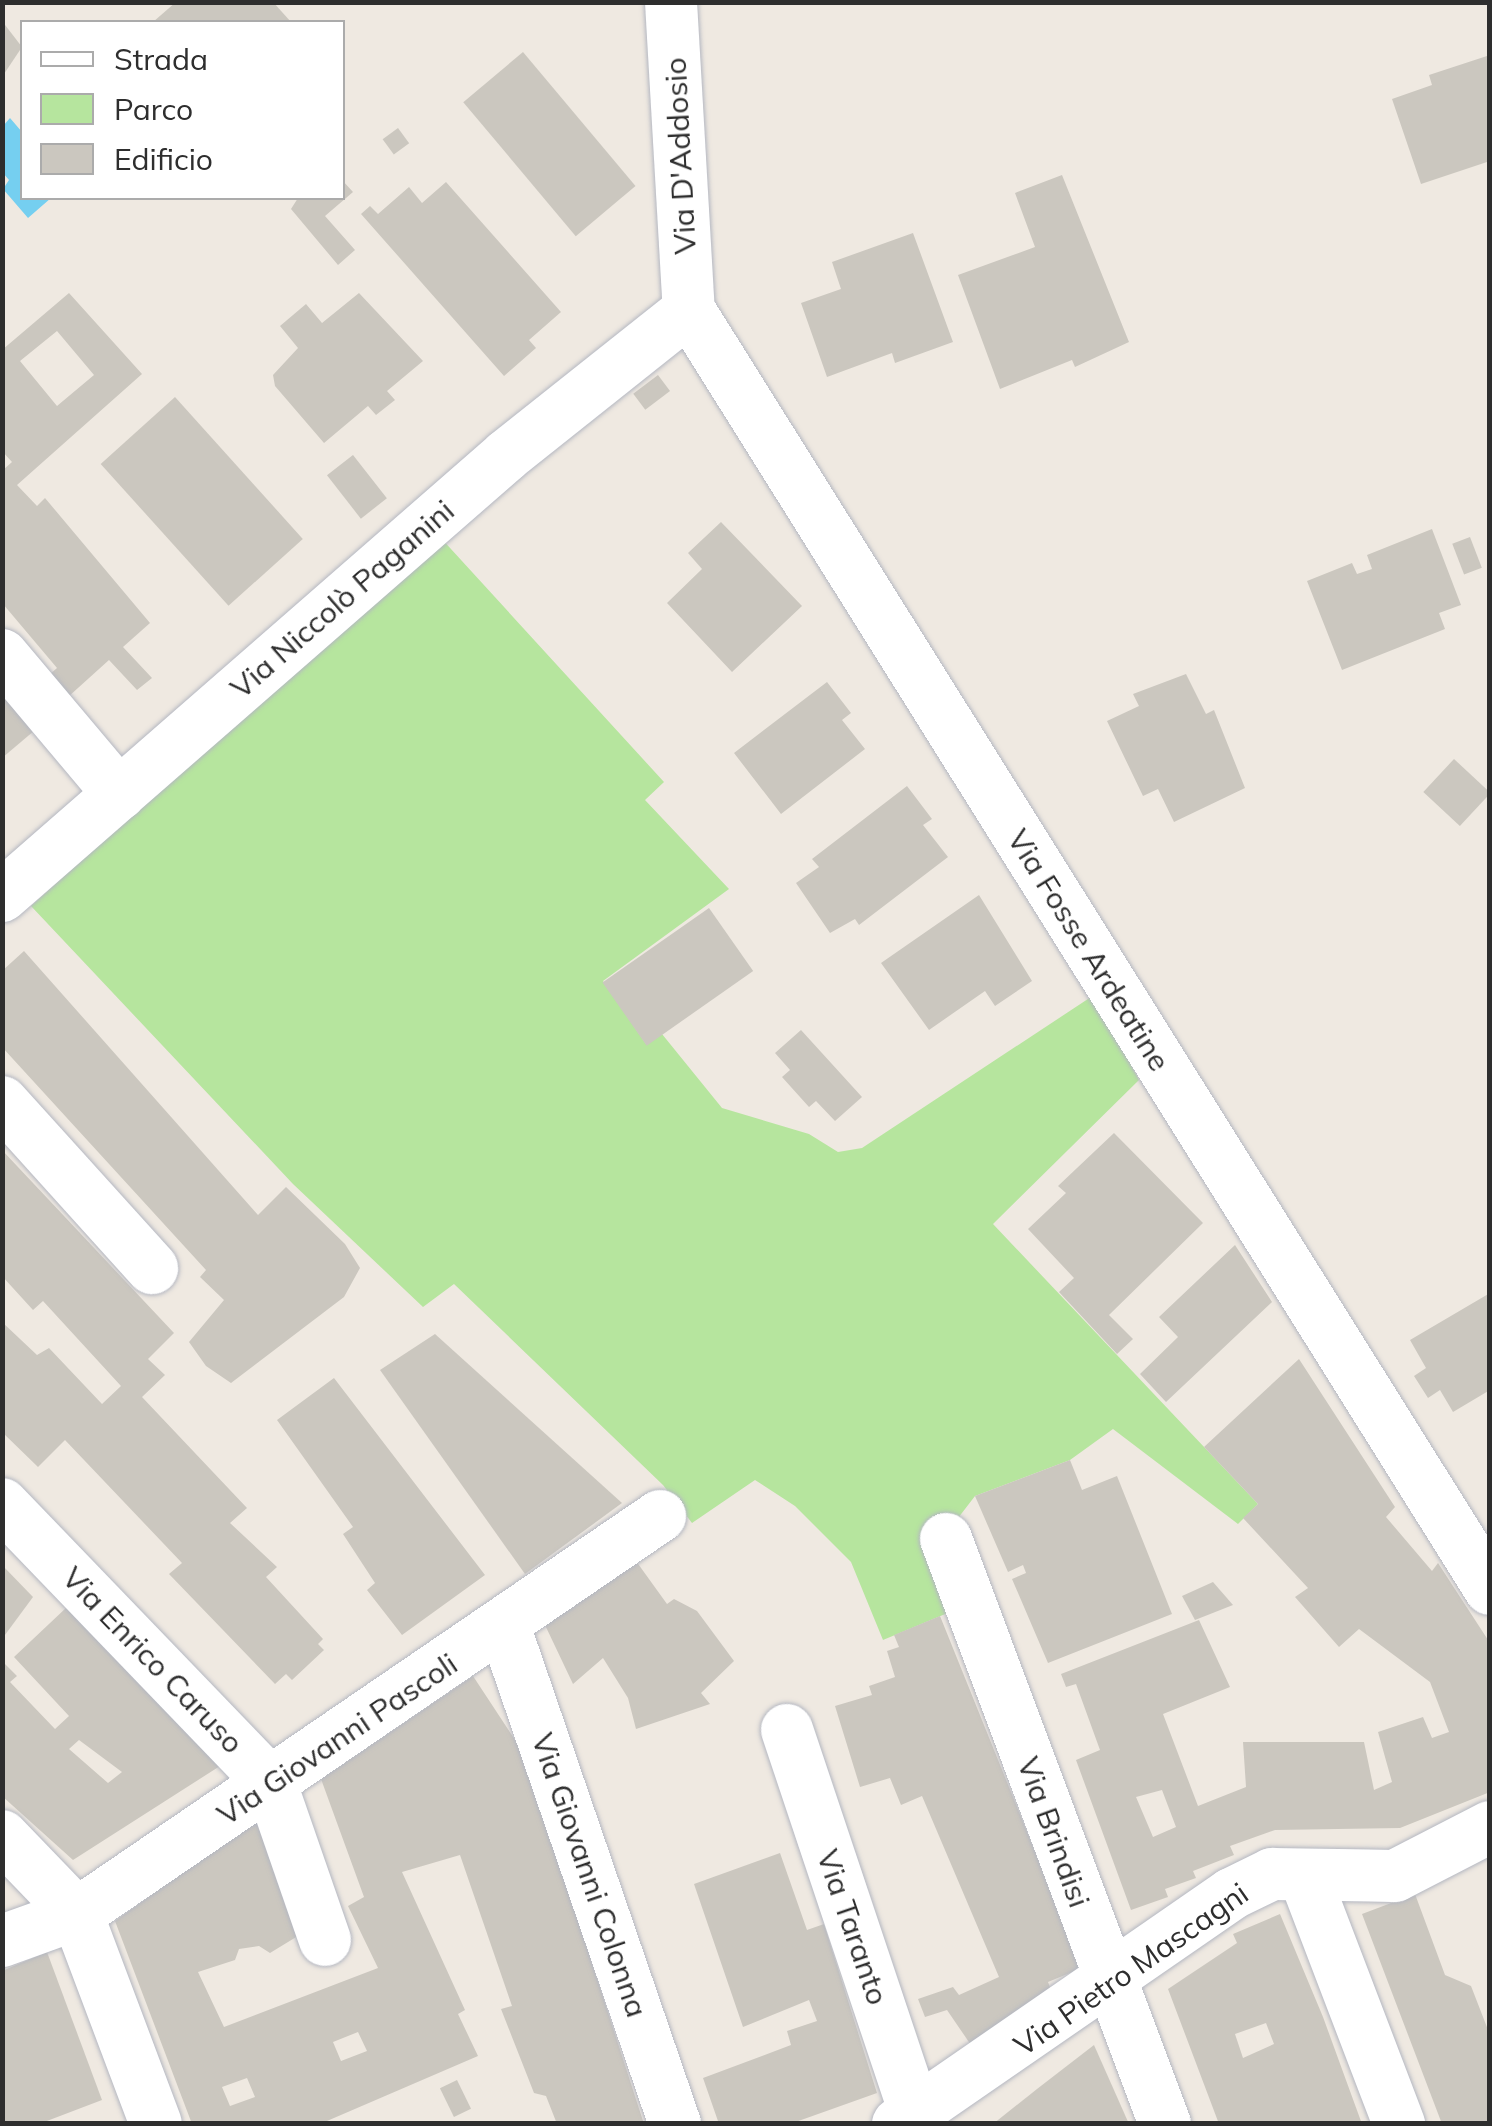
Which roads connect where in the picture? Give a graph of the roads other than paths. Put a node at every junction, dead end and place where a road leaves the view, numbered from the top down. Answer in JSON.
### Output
{"nodes":[{"id":1,"x":671,"y":2,"type":"edge"},
{"id":2,"x":689,"y":310,"type":"junction"},
{"id":3,"x":2,"y":655,"type":"edge"},
{"id":4,"x":120,"y":794,"type":"junction"},
{"id":5,"x":2,"y":896,"type":"edge"},
{"id":6,"x":2,"y":1102,"type":"edge"},
{"id":7,"x":152,"y":1268,"type":"dead end"},
{"id":8,"x":2,"y":1504,"type":"edge"},
{"id":9,"x":660,"y":1516,"type":"dead end"},
{"id":10,"x":946,"y":1538,"type":"dead end"},
{"id":11,"x":1490,"y":1589,"type":"edge"},
{"id":12,"x":504,"y":1626,"type":"junction"},
{"id":13,"x":787,"y":1730,"type":"dead end"},
{"id":14,"x":271,"y":1784,"type":"junction"},
{"id":15,"x":1490,"y":1826,"type":"edge"},
{"id":16,"x":2,"y":1836,"type":"edge"},
{"id":17,"x":1304,"y":1875,"type":"junction"},
{"id":18,"x":77,"y":1914,"type":"junction"},
{"id":19,"x":2,"y":1940,"type":"edge"},
{"id":20,"x":325,"y":1940,"type":"dead end"},
{"id":21,"x":1110,"y":1983,"type":"junction"},
{"id":22,"x":148,"y":2121,"type":"edge"},
{"id":23,"x":912,"y":2121,"type":"edge"},
{"id":24,"x":675,"y":2124,"type":"edge"},
{"id":25,"x":1166,"y":2124,"type":"edge"},
{"id":26,"x":1399,"y":2124,"type":"edge"}],
"edges":[{"from":1,"to":2,"type":"street","name":"Via D'Addosio"},
{"from":2,"to":4,"type":"street","name":"Via Niccolò Paganini"},
{"from":2,"to":11,"type":"street","name":"Via Fosse Ardeatine"},
{"from":3,"to":4,"type":"street"},
{"from":4,"to":5,"type":"street","name":"Via Niccolò Paganini"},
{"from":6,"to":7,"type":"street"},
{"from":8,"to":14,"type":"street","name":"Via Enrico Caruso"},
{"from":9,"to":12,"type":"street","name":"Via Giovanni Pascoli"},
{"from":10,"to":21,"type":"street","name":"Via Brindisi"},
{"from":12,"to":14,"type":"street","name":"Via Giovanni Pascoli"},
{"from":12,"to":24,"type":"street","name":"Via Giovanni Colonna"},
{"from":13,"to":23,"type":"street","name":"Via Taranto"},
{"from":14,"to":18,"type":"street","name":"Via Giovanni Pascoli"},
{"from":14,"to":20,"type":"street","name":"Via Enrico Caruso"},
{"from":15,"to":17,"type":"street","name":"Via Pietro Mascagni"},
{"from":16,"to":18,"type":"street"},
{"from":17,"to":21,"type":"street","name":"Via Pietro Mascagni"},
{"from":17,"to":26,"type":"street"},
{"from":18,"to":19,"type":"street","name":"Via Giovanni Pascoli"},
{"from":18,"to":22,"type":"street"},
{"from":21,"to":23,"type":"street","name":"Via Pietro Mascagni"},
{"from":21,"to":25,"type":"street","name":"Via Brindisi"}]}
